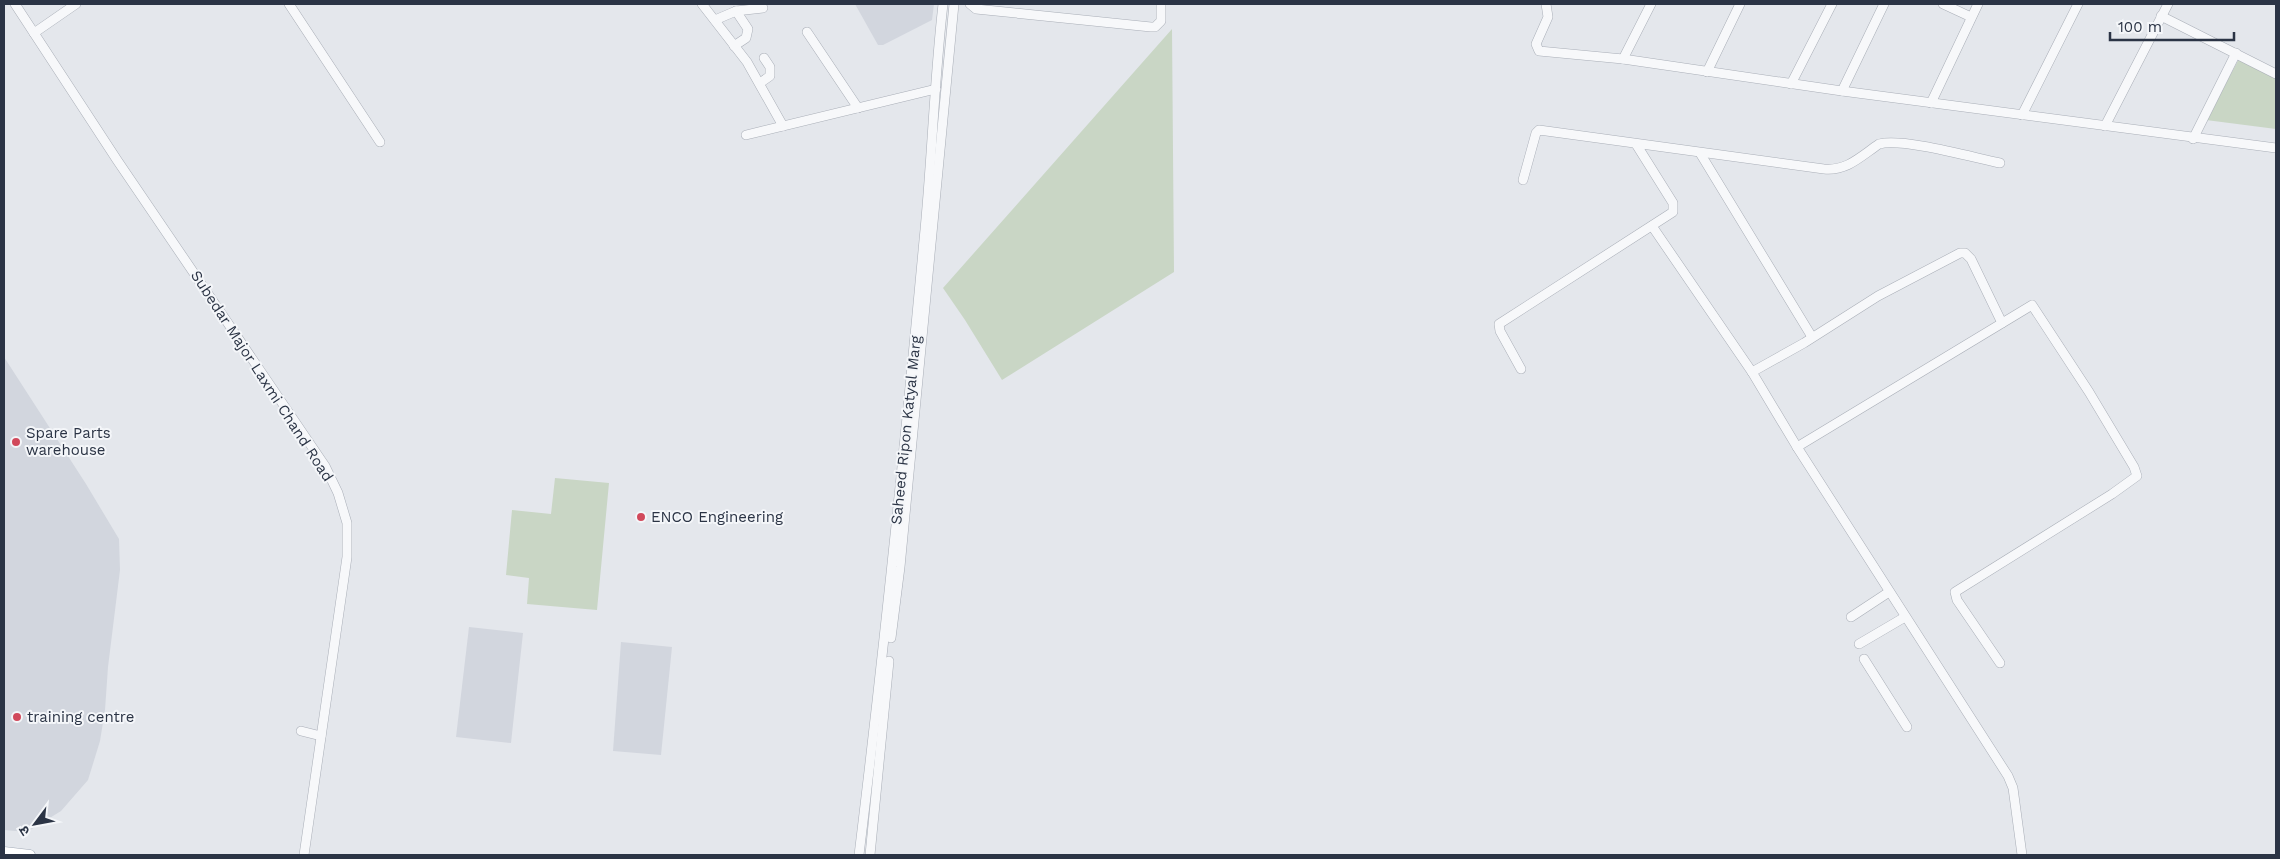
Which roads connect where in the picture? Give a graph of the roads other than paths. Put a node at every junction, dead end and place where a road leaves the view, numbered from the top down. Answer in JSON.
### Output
{"nodes":[{"id":1,"x":15,"y":4,"type":"edge"},
{"id":2,"x":76,"y":4,"type":"edge"},
{"id":3,"x":289,"y":4,"type":"edge"},
{"id":4,"x":702,"y":4,"type":"edge"},
{"id":5,"x":970,"y":4,"type":"edge"},
{"id":6,"x":1161,"y":4,"type":"edge"},
{"id":7,"x":1546,"y":4,"type":"edge"},
{"id":8,"x":1555,"y":4,"type":"edge"},
{"id":9,"x":1651,"y":4,"type":"edge"},
{"id":10,"x":1740,"y":4,"type":"edge"},
{"id":11,"x":1832,"y":4,"type":"edge"},
{"id":12,"x":1884,"y":4,"type":"edge"},
{"id":13,"x":1944,"y":4,"type":"edge"},
{"id":14,"x":1978,"y":4,"type":"edge"},
{"id":15,"x":2078,"y":4,"type":"edge"},
{"id":16,"x":2168,"y":4,"type":"edge"},
{"id":17,"x":943,"y":7,"type":"edge"},
{"id":18,"x":763,"y":8,"type":"dead end"},
{"id":19,"x":954,"y":8,"type":"edge"},
{"id":20,"x":736,"y":11,"type":"junction"},
{"id":21,"x":2161,"y":16,"type":"junction"},
{"id":22,"x":1548,"y":17,"type":"junction"},
{"id":23,"x":1971,"y":17,"type":"junction"},
{"id":24,"x":715,"y":20,"type":"junction"},
{"id":25,"x":806,"y":32,"type":"dead end"},
{"id":26,"x":34,"y":33,"type":"junction"},
{"id":27,"x":734,"y":46,"type":"junction"},
{"id":28,"x":2236,"y":53,"type":"junction"},
{"id":29,"x":764,"y":58,"type":"dead end"},
{"id":30,"x":1624,"y":59,"type":"junction"},
{"id":31,"x":1706,"y":72,"type":"junction"},
{"id":32,"x":2276,"y":74,"type":"edge"},
{"id":33,"x":760,"y":83,"type":"junction"},
{"id":34,"x":1791,"y":84,"type":"junction"},
{"id":35,"x":936,"y":89,"type":"junction"},
{"id":36,"x":1842,"y":91,"type":"junction"},
{"id":37,"x":1931,"y":104,"type":"junction"},
{"id":38,"x":858,"y":108,"type":"junction"},
{"id":39,"x":2022,"y":115,"type":"junction"},
{"id":40,"x":783,"y":126,"type":"junction"},
{"id":41,"x":2105,"y":126,"type":"junction"},
{"id":42,"x":746,"y":135,"type":"dead end"},
{"id":43,"x":2193,"y":139,"type":"junction"},
{"id":44,"x":380,"y":142,"type":"dead end"},
{"id":45,"x":1636,"y":144,"type":"junction"},
{"id":46,"x":2276,"y":148,"type":"edge"},
{"id":47,"x":1700,"y":153,"type":"junction"},
{"id":48,"x":2000,"y":163,"type":"dead end"},
{"id":49,"x":1523,"y":180,"type":"dead end"},
{"id":50,"x":1652,"y":226,"type":"junction"},
{"id":51,"x":921,"y":309,"type":"junction"},
{"id":52,"x":2002,"y":323,"type":"junction"},
{"id":53,"x":1812,"y":337,"type":"junction"},
{"id":54,"x":1521,"y":369,"type":"dead end"},
{"id":55,"x":1752,"y":372,"type":"junction"},
{"id":56,"x":1797,"y":447,"type":"junction"},
{"id":57,"x":1889,"y":592,"type":"junction"},
{"id":58,"x":1851,"y":617,"type":"dead end"},
{"id":59,"x":1904,"y":617,"type":"junction"},
{"id":60,"x":1859,"y":644,"type":"dead end"},
{"id":61,"x":1864,"y":659,"type":"dead end"},
{"id":62,"x":2000,"y":663,"type":"dead end"},
{"id":63,"x":1907,"y":727,"type":"dead end"},
{"id":64,"x":301,"y":731,"type":"dead end"},
{"id":65,"x":321,"y":736,"type":"junction"},
{"id":66,"x":4,"y":852,"type":"edge"},
{"id":67,"x":30,"y":855,"type":"edge"},
{"id":68,"x":304,"y":855,"type":"edge"},
{"id":69,"x":859,"y":855,"type":"edge"},
{"id":70,"x":870,"y":855,"type":"edge"},
{"id":71,"x":2022,"y":855,"type":"edge"}],
"edges":[{"from":1,"to":26,"type":"street","name":"Subedar Major Laxmi Chand Road"},
{"from":2,"to":26,"type":"street"},
{"from":3,"to":44,"type":"street"},
{"from":4,"to":24,"type":"street"},
{"from":5,"to":6,"type":"street"},
{"from":7,"to":22,"type":"street"},
{"from":8,"to":22,"type":"street"},
{"from":9,"to":30,"type":"street"},
{"from":10,"to":31,"type":"street"},
{"from":11,"to":34,"type":"street"},
{"from":12,"to":36,"type":"street"},
{"from":13,"to":23,"type":"street"},
{"from":14,"to":23,"type":"street"},
{"from":15,"to":39,"type":"street"},
{"from":16,"to":21,"type":"street"},
{"from":17,"to":19,"type":"street"},
{"from":17,"to":35,"type":"street","name":"Saheed Ripon Katyal Marg"},
{"from":18,"to":20,"type":"street"},
{"from":19,"to":51,"type":"street","name":"Saheed Ripon Katyal Marg"},
{"from":20,"to":24,"type":"street"},
{"from":20,"to":27,"type":"street"},
{"from":21,"to":28,"type":"street"},
{"from":21,"to":41,"type":"street"},
{"from":22,"to":30,"type":"street"},
{"from":23,"to":37,"type":"street"},
{"from":24,"to":27,"type":"street"},
{"from":25,"to":38,"type":"street"},
{"from":26,"to":65,"type":"street","name":"Subedar Major Laxmi Chand Road"},
{"from":27,"to":33,"type":"street"},
{"from":28,"to":32,"type":"street"},
{"from":28,"to":43,"type":"street"},
{"from":29,"to":33,"type":"street"},
{"from":30,"to":31,"type":"street"},
{"from":31,"to":34,"type":"street"},
{"from":33,"to":40,"type":"street"},
{"from":34,"to":36,"type":"street"},
{"from":35,"to":38,"type":"street"},
{"from":35,"to":51,"type":"street","name":"Saheed Ripon Katyal Marg"},
{"from":36,"to":37,"type":"street"},
{"from":37,"to":39,"type":"street"},
{"from":38,"to":40,"type":"street"},
{"from":39,"to":41,"type":"street"},
{"from":40,"to":42,"type":"street"},
{"from":41,"to":43,"type":"street"},
{"from":43,"to":46,"type":"street"},
{"from":45,"to":47,"type":"street"},
{"from":45,"to":49,"type":"street"},
{"from":45,"to":50,"type":"street"},
{"from":47,"to":48,"type":"street"},
{"from":47,"to":53,"type":"street"},
{"from":50,"to":54,"type":"street"},
{"from":50,"to":55,"type":"street"},
{"from":51,"to":69,"type":"street","name":"Saheed Ripon Katyal Marg"},
{"from":51,"to":70,"type":"street","name":"Saheed Ripon Katyal Marg"},
{"from":52,"to":53,"type":"street"},
{"from":52,"to":56,"type":"street"},
{"from":52,"to":62,"type":"street"},
{"from":53,"to":55,"type":"street"},
{"from":55,"to":56,"type":"street"},
{"from":56,"to":57,"type":"street"},
{"from":57,"to":58,"type":"street"},
{"from":57,"to":59,"type":"street"},
{"from":59,"to":60,"type":"street"},
{"from":59,"to":71,"type":"street"},
{"from":61,"to":63,"type":"street"},
{"from":64,"to":65,"type":"street"},
{"from":65,"to":68,"type":"street","name":"Subedar Major Laxmi Chand Road"},
{"from":66,"to":67,"type":"main road"}]}
